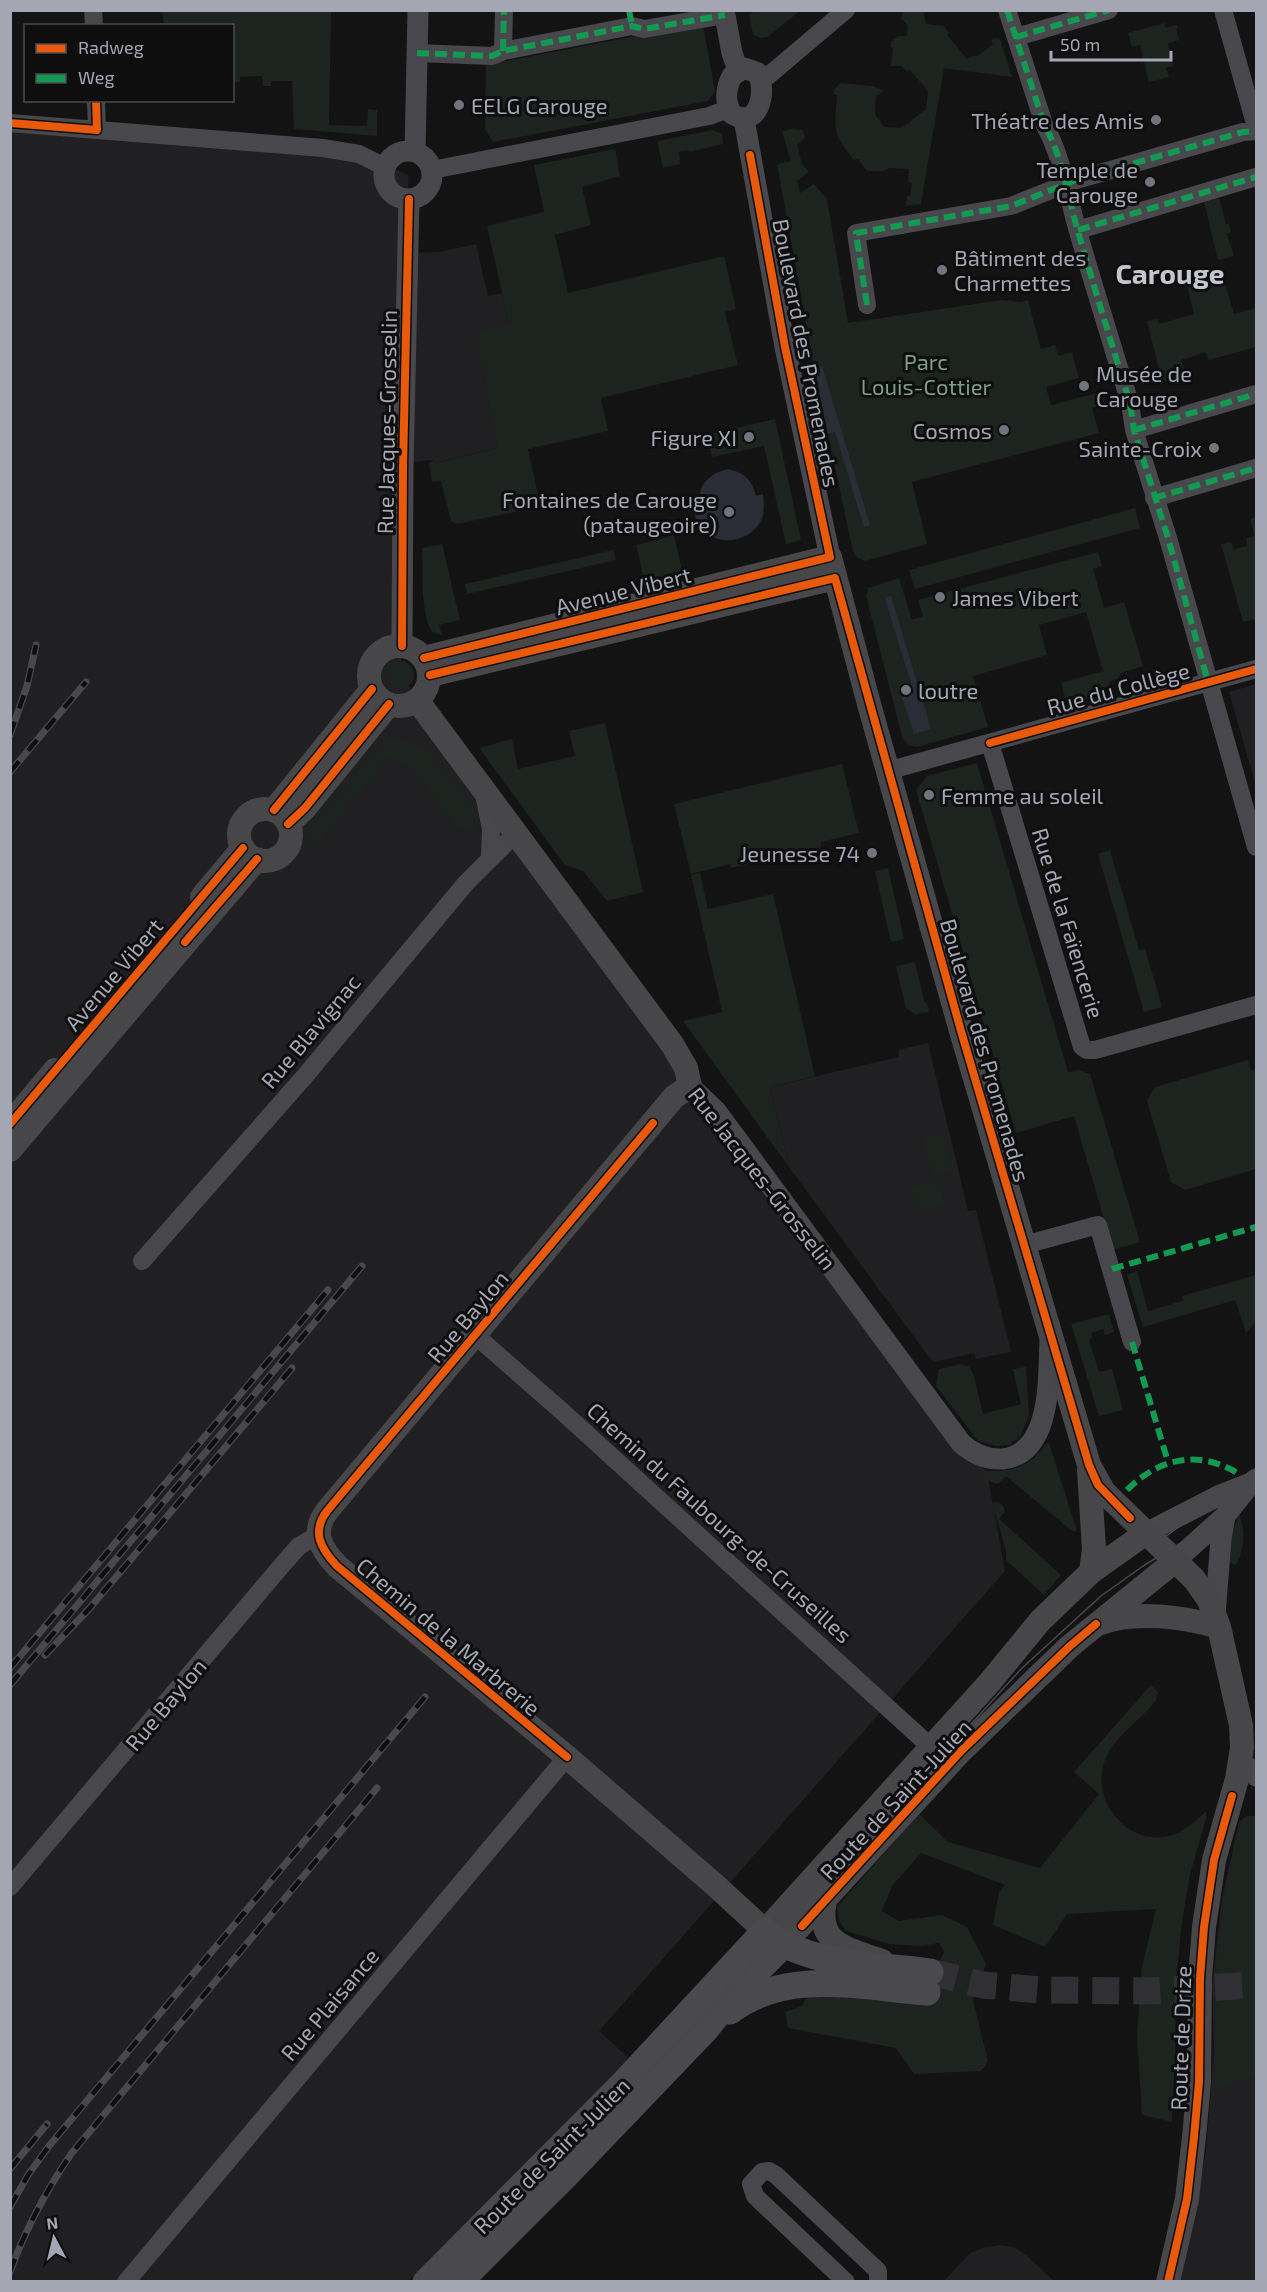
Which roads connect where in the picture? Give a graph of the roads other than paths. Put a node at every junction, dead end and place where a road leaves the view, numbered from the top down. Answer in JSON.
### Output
{"nodes":[{"id":1,"x":418,"y":10,"type":"edge"},
{"id":2,"x":504,"y":10,"type":"edge"},
{"id":3,"x":846,"y":10,"type":"edge"},
{"id":4,"x":1007,"y":10,"type":"edge"},
{"id":5,"x":1109,"y":10,"type":"edge"},
{"id":6,"x":1223,"y":10,"type":"edge"},
{"id":7,"x":725,"y":13,"type":"edge"},
{"id":8,"x":630,"y":18,"type":"edge"},
{"id":9,"x":1016,"y":37,"type":"junction"},
{"id":10,"x":503,"y":51,"type":"junction"},
{"id":11,"x":417,"y":53,"type":"junction"},
{"id":12,"x":738,"y":70,"type":"junction"},
{"id":13,"x":761,"y":80,"type":"junction"},
{"id":14,"x":96,"y":102,"type":"edge"},
{"id":15,"x":736,"y":114,"type":"junction"},
{"id":16,"x":10,"y":123,"type":"edge"},
{"id":17,"x":1257,"y":129,"type":"edge"},
{"id":18,"x":97,"y":130,"type":"junction"},
{"id":19,"x":415,"y":152,"type":"junction"},
{"id":20,"x":385,"y":167,"type":"junction"},
{"id":21,"x":432,"y":170,"type":"junction"},
{"id":22,"x":1257,"y":177,"type":"edge"},
{"id":23,"x":1065,"y":184,"type":"junction"},
{"id":24,"x":409,"y":199,"type":"junction"},
{"id":25,"x":1078,"y":230,"type":"junction"},
{"id":26,"x":867,"y":305,"type":"dead end"},
{"id":27,"x":1257,"y":394,"type":"edge"},
{"id":28,"x":1134,"y":430,"type":"junction"},
{"id":29,"x":1257,"y":468,"type":"edge"},
{"id":30,"x":1154,"y":498,"type":"junction"},
{"id":31,"x":833,"y":568,"type":"junction"},
{"id":32,"x":402,"y":646,"type":"junction"},
{"id":33,"x":427,"y":666,"type":"junction"},
{"id":34,"x":1257,"y":669,"type":"edge"},
{"id":35,"x":1208,"y":682,"type":"junction"},
{"id":36,"x":380,"y":696,"type":"junction"},
{"id":37,"x":417,"y":700,"type":"junction"},
{"id":38,"x":990,"y":743,"type":"junction"},
{"id":39,"x":887,"y":771,"type":"junction"},
{"id":40,"x":483,"y":791,"type":"junction"},
{"id":41,"x":281,"y":817,"type":"junction"},
{"id":42,"x":516,"y":833,"type":"junction"},
{"id":43,"x":1257,"y":847,"type":"edge"},
{"id":44,"x":250,"y":854,"type":"junction"},
{"id":45,"x":490,"y":857,"type":"junction"},
{"id":46,"x":1257,"y":1005,"type":"edge"},
{"id":47,"x":690,"y":1086,"type":"junction"},
{"id":48,"x":10,"y":1124,"type":"edge"},
{"id":49,"x":10,"y":1150,"type":"edge"},
{"id":50,"x":1024,"y":1245,"type":"junction"},
{"id":51,"x":142,"y":1261,"type":"dead end"},
{"id":52,"x":475,"y":1335,"type":"junction"},
{"id":53,"x":1050,"y":1336,"type":"junction"},
{"id":54,"x":1132,"y":1342,"type":"dead end"},
{"id":55,"x":1089,"y":1465,"type":"junction"},
{"id":56,"x":1254,"y":1481,"type":"edge"},
{"id":57,"x":1225,"y":1516,"type":"junction"},
{"id":58,"x":1138,"y":1526,"type":"junction"},
{"id":59,"x":318,"y":1536,"type":"junction"},
{"id":60,"x":1175,"y":1561,"type":"junction"},
{"id":61,"x":1091,"y":1572,"type":"junction"},
{"id":62,"x":1217,"y":1621,"type":"junction"},
{"id":63,"x":1096,"y":1624,"type":"junction"},
{"id":64,"x":932,"y":1748,"type":"junction"},
{"id":65,"x":567,"y":1757,"type":"junction"},
{"id":66,"x":1249,"y":1768,"type":"edge"},
{"id":67,"x":10,"y":1887,"type":"edge"},
{"id":68,"x":825,"y":1901,"type":"junction"},
{"id":69,"x":776,"y":1947,"type":"junction"},
{"id":70,"x":903,"y":1969,"type":"junction"},
{"id":71,"x":821,"y":1971,"type":"junction"},
{"id":72,"x":705,"y":2030,"type":"junction"},
{"id":73,"x":126,"y":2282,"type":"edge"},
{"id":74,"x":426,"y":2282,"type":"edge"},
{"id":75,"x":459,"y":2282,"type":"edge"},
{"id":76,"x":846,"y":2282,"type":"edge"},
{"id":77,"x":878,"y":2282,"type":"edge"},
{"id":78,"x":1168,"y":2282,"type":"edge"}],
"edges":[{"from":1,"to":11,"type":"street"},
{"from":2,"to":10,"type":"street"},
{"from":3,"to":13,"type":"street"},
{"from":4,"to":9,"type":"street"},
{"from":5,"to":9,"type":"street"},
{"from":6,"to":17,"type":"street"},
{"from":7,"to":8,"type":"street"},
{"from":7,"to":12,"type":"street"},
{"from":8,"to":10,"type":"street"},
{"from":9,"to":23,"type":"street"},
{"from":10,"to":11,"type":"street"},
{"from":11,"to":19,"type":"street"},
{"from":12,"to":13,"type":"street"},
{"from":12,"to":15,"type":"street"},
{"from":13,"to":15,"type":"street"},
{"from":14,"to":18,"type":"street"},
{"from":15,"to":21,"type":"street"},
{"from":15,"to":31,"type":"street","name":"Boulevard des Promenades"},
{"from":16,"to":18,"type":"street"},
{"from":17,"to":23,"type":"street"},
{"from":18,"to":20,"type":"street"},
{"from":19,"to":20,"type":"street"},
{"from":19,"to":21,"type":"street"},
{"from":20,"to":24,"type":"street"},
{"from":21,"to":24,"type":"street"},
{"from":22,"to":25,"type":"street"},
{"from":23,"to":25,"type":"street"},
{"from":23,"to":26,"type":"street"},
{"from":24,"to":32,"type":"street","name":"Rue Jacques-Grosselin"},
{"from":25,"to":28,"type":"street"},
{"from":27,"to":28,"type":"street"},
{"from":28,"to":30,"type":"street"},
{"from":29,"to":30,"type":"street"},
{"from":30,"to":35,"type":"street"},
{"from":31,"to":33,"type":"main road","name":"Avenue Vibert"},
{"from":31,"to":39,"type":"main road","name":"Boulevard des Promenades"},
{"from":32,"to":33,"type":"main road"},
{"from":32,"to":36,"type":"main road"},
{"from":33,"to":37,"type":"main road"},
{"from":34,"to":35,"type":"street","name":"Rue du Collège"},
{"from":35,"to":38,"type":"street","name":"Rue du Collège"},
{"from":35,"to":43,"type":"street"},
{"from":36,"to":37,"type":"main road"},
{"from":36,"to":41,"type":"main road"},
{"from":37,"to":40,"type":"main road","name":"Rue Jacques-Grosselin"},
{"from":38,"to":39,"type":"street","name":"Rue du Collège"},
{"from":38,"to":46,"type":"street","name":"Rue de la Faïencerie"},
{"from":39,"to":50,"type":"main road","name":"Boulevard des Promenades"},
{"from":40,"to":42,"type":"main road","name":"Rue Jacques-Grosselin"},
{"from":40,"to":45,"type":"street"},
{"from":41,"to":44,"type":"main road"},
{"from":41,"to":44,"type":"main road"},
{"from":42,"to":45,"type":"street","name":"Rue Blavignac"},
{"from":42,"to":47,"type":"main road","name":"Rue Jacques-Grosselin"},
{"from":44,"to":48,"type":"main road","name":"Avenue Vibert"},
{"from":44,"to":49,"type":"main road","name":"Avenue Vibert"},
{"from":45,"to":51,"type":"street","name":"Rue Blavignac"},
{"from":47,"to":52,"type":"main road","name":"Rue Baylon"},
{"from":47,"to":53,"type":"street","name":"Rue Jacques-Grosselin"},
{"from":50,"to":53,"type":"main road","name":"Boulevard des Promenades"},
{"from":50,"to":54,"type":"street"},
{"from":52,"to":59,"type":"main road","name":"Rue Baylon"},
{"from":52,"to":64,"type":"street","name":"Chemin du Faubourg-de-Cruseilles"},
{"from":53,"to":55,"type":"main road","name":"Boulevard des Promenades"},
{"from":55,"to":58,"type":"main road","name":"Boulevard des Promenades"},
{"from":55,"to":61,"type":"main road"},
{"from":56,"to":57,"type":"street"},
{"from":56,"to":58,"type":"street"},
{"from":57,"to":60,"type":"street"},
{"from":57,"to":62,"type":"street"},
{"from":58,"to":60,"type":"main road","name":"Boulevard des Promenades"},
{"from":58,"to":61,"type":"main road","name":"Route de Saint-Julien"},
{"from":59,"to":65,"type":"main road","name":"Chemin de la Marbrerie"},
{"from":59,"to":67,"type":"street","name":"Rue Baylon"},
{"from":60,"to":62,"type":"main road","name":"Route de Drize"},
{"from":60,"to":63,"type":"main road","name":"Route de Saint-Julien"},
{"from":61,"to":64,"type":"main road","name":"Route de Saint-Julien"},
{"from":62,"to":63,"type":"main road"},
{"from":62,"to":66,"type":"main road","name":"Route de Drize"},
{"from":63,"to":68,"type":"main road","name":"Route de Saint-Julien"},
{"from":64,"to":69,"type":"main road","name":"Route de Saint-Julien"},
{"from":65,"to":69,"type":"main road","name":"Chemin de la Marbrerie"},
{"from":65,"to":73,"type":"street","name":"Rue Plaisance"},
{"from":66,"to":78,"type":"main road","name":"Route de Drize"},
{"from":68,"to":69,"type":"main road","name":"Route de Saint-Julien"},
{"from":68,"to":70,"type":"main road"},
{"from":69,"to":71,"type":"main road"},
{"from":69,"to":72,"type":"main road","name":"Route de Saint-Julien"},
{"from":69,"to":74,"type":"main road","name":"Route de Saint-Julien"},
{"from":70,"to":71,"type":"main road"},
{"from":70,"to":71,"type":"main road"},
{"from":71,"to":72,"type":"main road"},
{"from":72,"to":75,"type":"main road","name":"Route de Saint-Julien"},
{"from":76,"to":77,"type":"street"}]}
